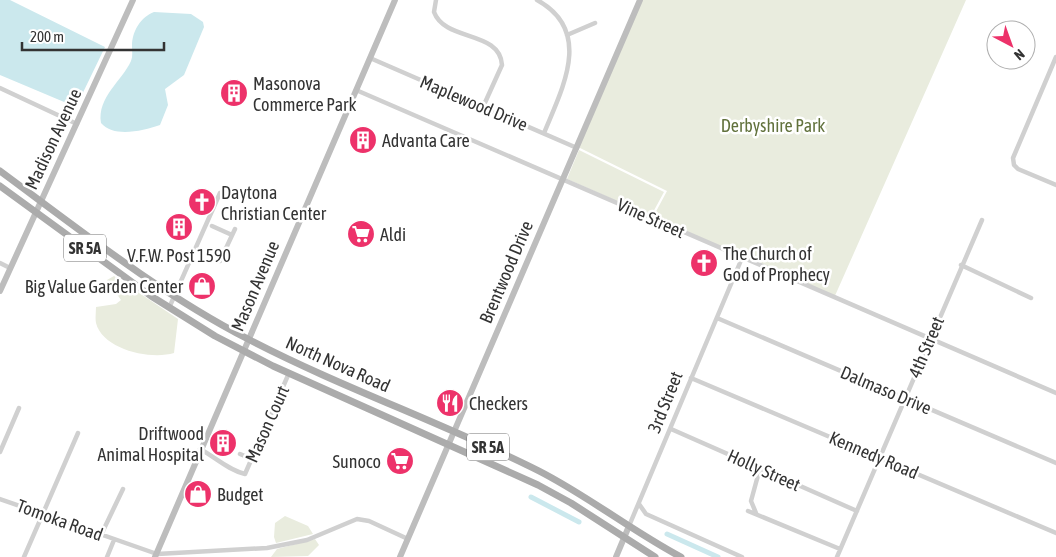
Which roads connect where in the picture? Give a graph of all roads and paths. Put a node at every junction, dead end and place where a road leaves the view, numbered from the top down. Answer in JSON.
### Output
{"nodes":[{"id":1,"x":133,"y":0,"type":"edge"},
{"id":2,"x":395,"y":0,"type":"edge"},
{"id":3,"x":436,"y":0,"type":"edge"},
{"id":4,"x":537,"y":0,"type":"edge"},
{"id":5,"x":640,"y":0,"type":"edge"},
{"id":6,"x":595,"y":23,"type":"dead end"},
{"id":7,"x":567,"y":35,"type":"junction"},
{"id":8,"x":1056,"y":57,"type":"edge"},
{"id":9,"x":370,"y":58,"type":"junction"},
{"id":10,"x":0,"y":88,"type":"edge"},
{"id":11,"x":356,"y":90,"type":"junction"},
{"id":12,"x":484,"y":107,"type":"junction"},
{"id":13,"x":77,"y":124,"type":"junction"},
{"id":14,"x":544,"y":132,"type":"junction"},
{"id":15,"x":577,"y":148,"type":"junction"},
{"id":16,"x":0,"y":172,"type":"edge"},
{"id":17,"x":563,"y":180,"type":"junction"},
{"id":18,"x":1056,"y":185,"type":"edge"},
{"id":19,"x":0,"y":186,"type":"edge"},
{"id":20,"x":220,"y":193,"type":"dead end"},
{"id":21,"x":41,"y":202,"type":"junction"},
{"id":22,"x":36,"y":212,"type":"junction"},
{"id":23,"x":982,"y":220,"type":"dead end"},
{"id":24,"x":212,"y":226,"type":"dead end"},
{"id":25,"x":235,"y":229,"type":"dead end"},
{"id":26,"x":232,"y":235,"type":"junction"},
{"id":27,"x":109,"y":251,"type":"junction"},
{"id":28,"x":742,"y":258,"type":"junction"},
{"id":29,"x":102,"y":260,"type":"junction"},
{"id":30,"x":220,"y":261,"type":"dead end"},
{"id":31,"x":0,"y":263,"type":"edge"},
{"id":32,"x":961,"y":265,"type":"junction"},
{"id":33,"x":10,"y":268,"type":"junction"},
{"id":34,"x":0,"y":291,"type":"edge"},
{"id":35,"x":174,"y":296,"type":"junction"},
{"id":36,"x":1031,"y":298,"type":"dead end"},
{"id":37,"x":169,"y":308,"type":"junction"},
{"id":38,"x":717,"y":318,"type":"junction"},
{"id":39,"x":929,"y":338,"type":"junction"},
{"id":40,"x":249,"y":340,"type":"junction"},
{"id":41,"x":244,"y":351,"type":"junction"},
{"id":42,"x":289,"y":373,"type":"junction"},
{"id":43,"x":691,"y":378,"type":"junction"},
{"id":44,"x":1056,"y":393,"type":"edge"},
{"id":45,"x":904,"y":397,"type":"junction"},
{"id":46,"x":388,"y":403,"type":"junction"},
{"id":47,"x":363,"y":406,"type":"junction"},
{"id":48,"x":19,"y":408,"type":"dead end"},
{"id":49,"x":671,"y":429,"type":"junction"},
{"id":50,"x":78,"y":432,"type":"dead end"},
{"id":51,"x":453,"y":432,"type":"junction"},
{"id":52,"x":449,"y":444,"type":"junction"},
{"id":53,"x":200,"y":449,"type":"junction"},
{"id":54,"x":0,"y":452,"type":"edge"},
{"id":55,"x":240,"y":454,"type":"dead end"},
{"id":56,"x":879,"y":457,"type":"junction"},
{"id":57,"x":252,"y":459,"type":"junction"},
{"id":58,"x":1056,"y":463,"type":"edge"},
{"id":59,"x":760,"y":468,"type":"junction"},
{"id":60,"x":122,"y":490,"type":"dead end"},
{"id":61,"x":0,"y":499,"type":"edge"},
{"id":62,"x":638,"y":504,"type":"junction"},
{"id":63,"x":748,"y":510,"type":"dead end"},
{"id":64,"x":857,"y":511,"type":"junction"},
{"id":65,"x":42,"y":512,"type":"junction"},
{"id":66,"x":756,"y":513,"type":"junction"},
{"id":67,"x":646,"y":514,"type":"junction"},
{"id":68,"x":633,"y":517,"type":"junction"},
{"id":69,"x":630,"y":526,"type":"junction"},
{"id":70,"x":1056,"y":533,"type":"edge"},
{"id":71,"x":101,"y":535,"type":"junction"},
{"id":72,"x":625,"y":538,"type":"junction"},
{"id":73,"x":408,"y":539,"type":"junction"},
{"id":74,"x":114,"y":540,"type":"junction"},
{"id":75,"x":840,"y":549,"type":"junction"},
{"id":76,"x":234,"y":551,"type":"junction"},
{"id":77,"x":156,"y":556,"type":"edge"},
{"id":78,"x":24,"y":557,"type":"edge"},
{"id":79,"x":107,"y":557,"type":"edge"},
{"id":80,"x":232,"y":557,"type":"edge"},
{"id":81,"x":400,"y":557,"type":"edge"},
{"id":82,"x":616,"y":557,"type":"edge"},
{"id":83,"x":655,"y":557,"type":"edge"},
{"id":84,"x":681,"y":557,"type":"edge"},
{"id":85,"x":742,"y":557,"type":"edge"},
{"id":86,"x":836,"y":557,"type":"edge"}],
"edges":[{"from":1,"to":13,"type":"street","name":"Madison Avenue"},
{"from":2,"to":9,"type":"street","name":"Mason Avenue"},
{"from":3,"to":12,"type":"street"},
{"from":4,"to":7,"type":"street"},
{"from":5,"to":15,"type":"street","name":"Brentwood Drive"},
{"from":6,"to":7,"type":"street"},
{"from":7,"to":14,"type":"street"},
{"from":8,"to":18,"type":"street"},
{"from":9,"to":11,"type":"street","name":"Mason Avenue"},
{"from":9,"to":12,"type":"street","name":"Maplewood Drive"},
{"from":10,"to":13,"type":"street"},
{"from":11,"to":17,"type":"street","name":"Vine Street"},
{"from":11,"to":40,"type":"street","name":"Mason Avenue"},
{"from":12,"to":14,"type":"street","name":"Maplewood Drive"},
{"from":13,"to":21,"type":"street","name":"Madison Avenue"},
{"from":14,"to":15,"type":"street","name":"Maplewood Drive"},
{"from":15,"to":17,"type":"street","name":"Brentwood Drive"},
{"from":16,"to":21,"type":"main road","name":"North Nova Road","number":"SR 5A"},
{"from":17,"to":28,"type":"street","name":"Vine Street"},
{"from":17,"to":51,"type":"street","name":"Brentwood Drive"},
{"from":19,"to":22,"type":"main road","name":"North Nova Road","number":"SR 5A"},
{"from":20,"to":35,"type":"street"},
{"from":21,"to":22,"type":"street","name":"Madison Avenue"},
{"from":21,"to":27,"type":"main road","name":"North Nova Road","number":"SR 5A"},
{"from":22,"to":29,"type":"main road","name":"North Nova Road","number":"SR 5A"},
{"from":22,"to":33,"type":"street","name":"Madison Avenue"},
{"from":23,"to":32,"type":"street","name":"4th Street"},
{"from":24,"to":26,"type":"street"},
{"from":25,"to":26,"type":"street"},
{"from":26,"to":30,"type":"street"},
{"from":27,"to":29,"type":"street"},
{"from":27,"to":35,"type":"main road","name":"North Nova Road","number":"SR 5A"},
{"from":28,"to":38,"type":"street","name":"3rd Street"},
{"from":28,"to":39,"type":"street","name":"Vine Street"},
{"from":29,"to":37,"type":"main road","name":"North Nova Road","number":"SR 5A"},
{"from":31,"to":33,"type":"street"},
{"from":32,"to":36,"type":"street"},
{"from":32,"to":39,"type":"street","name":"4th Street"},
{"from":33,"to":34,"type":"street","name":"Madison Avenue"},
{"from":35,"to":37,"type":"street"},
{"from":35,"to":40,"type":"main road","name":"North Nova Road","number":"SR 5A"},
{"from":37,"to":41,"type":"main road","name":"North Nova Road","number":"SR 5A"},
{"from":38,"to":43,"type":"street","name":"3rd Street"},
{"from":38,"to":45,"type":"street","name":"Dalmaso Drive"},
{"from":39,"to":44,"type":"street","name":"Vine Street"},
{"from":39,"to":45,"type":"street","name":"4th Street"},
{"from":40,"to":41,"type":"street","name":"Mason Avenue"},
{"from":40,"to":46,"type":"main road","name":"North Nova Road","number":"SR 5A"},
{"from":41,"to":42,"type":"main road","name":"North Nova Road","number":"SR 5A"},
{"from":41,"to":53,"type":"street","name":"Mason Avenue"},
{"from":42,"to":47,"type":"main road","name":"North Nova Road","number":"SR 5A"},
{"from":42,"to":57,"type":"street","name":"Mason Court"},
{"from":43,"to":49,"type":"street","name":"3rd Street"},
{"from":43,"to":56,"type":"street","name":"Kennedy Road"},
{"from":45,"to":56,"type":"street","name":"4th Street"},
{"from":45,"to":58,"type":"street","name":"Dalmaso Drive"},
{"from":46,"to":47,"type":"main road"},
{"from":46,"to":51,"type":"main road","name":"North Nova Road","number":"SR 5A"},
{"from":47,"to":52,"type":"main road","name":"North Nova Road","number":"SR 5A"},
{"from":48,"to":54,"type":"street"},
{"from":49,"to":59,"type":"street","name":"Holly Street"},
{"from":49,"to":62,"type":"street","name":"3rd Street"},
{"from":50,"to":65,"type":"street"},
{"from":51,"to":52,"type":"street","name":"Brentwood Drive"},
{"from":51,"to":69,"type":"main road","name":"North Nova Road","number":"SR 5A"},
{"from":52,"to":72,"type":"main road","name":"North Nova Road","number":"SR 5A"},
{"from":52,"to":73,"type":"street","name":"Brentwood Drive"},
{"from":53,"to":57,"type":"street","name":"Mason Court"},
{"from":53,"to":77,"type":"street","name":"Mason Avenue"},
{"from":55,"to":57,"type":"street"},
{"from":56,"to":64,"type":"street","name":"4th Street"},
{"from":56,"to":70,"type":"street","name":"Kennedy Road"},
{"from":59,"to":64,"type":"street","name":"Holly Street"},
{"from":59,"to":66,"type":"street"},
{"from":60,"to":71,"type":"street"},
{"from":61,"to":65,"type":"street","name":"Tomoka Road"},
{"from":62,"to":67,"type":"street"},
{"from":62,"to":68,"type":"street","name":"3rd Street"},
{"from":63,"to":66,"type":"street"},
{"from":64,"to":75,"type":"street","name":"4th Street"},
{"from":65,"to":71,"type":"street","name":"Tomoka Road"},
{"from":65,"to":78,"type":"street"},
{"from":66,"to":75,"type":"street"},
{"from":67,"to":68,"type":"street"},
{"from":67,"to":85,"type":"street"},
{"from":68,"to":69,"type":"street","name":"3rd Street"},
{"from":69,"to":72,"type":"street","name":"3rd Street"},
{"from":69,"to":84,"type":"main road","name":"North Nova Road","number":"SR 5A"},
{"from":71,"to":74,"type":"street","name":"Tomoka Road"},
{"from":72,"to":82,"type":"street","name":"3rd Street"},
{"from":72,"to":83,"type":"main road","name":"North Nova Road","number":"SR 5A"},
{"from":73,"to":76,"type":"street","name":"Tomoka Road"},
{"from":73,"to":81,"type":"street","name":"Brentwood Drive"},
{"from":74,"to":77,"type":"street","name":"Tomoka Road"},
{"from":74,"to":79,"type":"street"},
{"from":75,"to":86,"type":"street","name":"4th Street"},
{"from":76,"to":77,"type":"street","name":"Tomoka Road"},
{"from":76,"to":80,"type":"street"}]}
